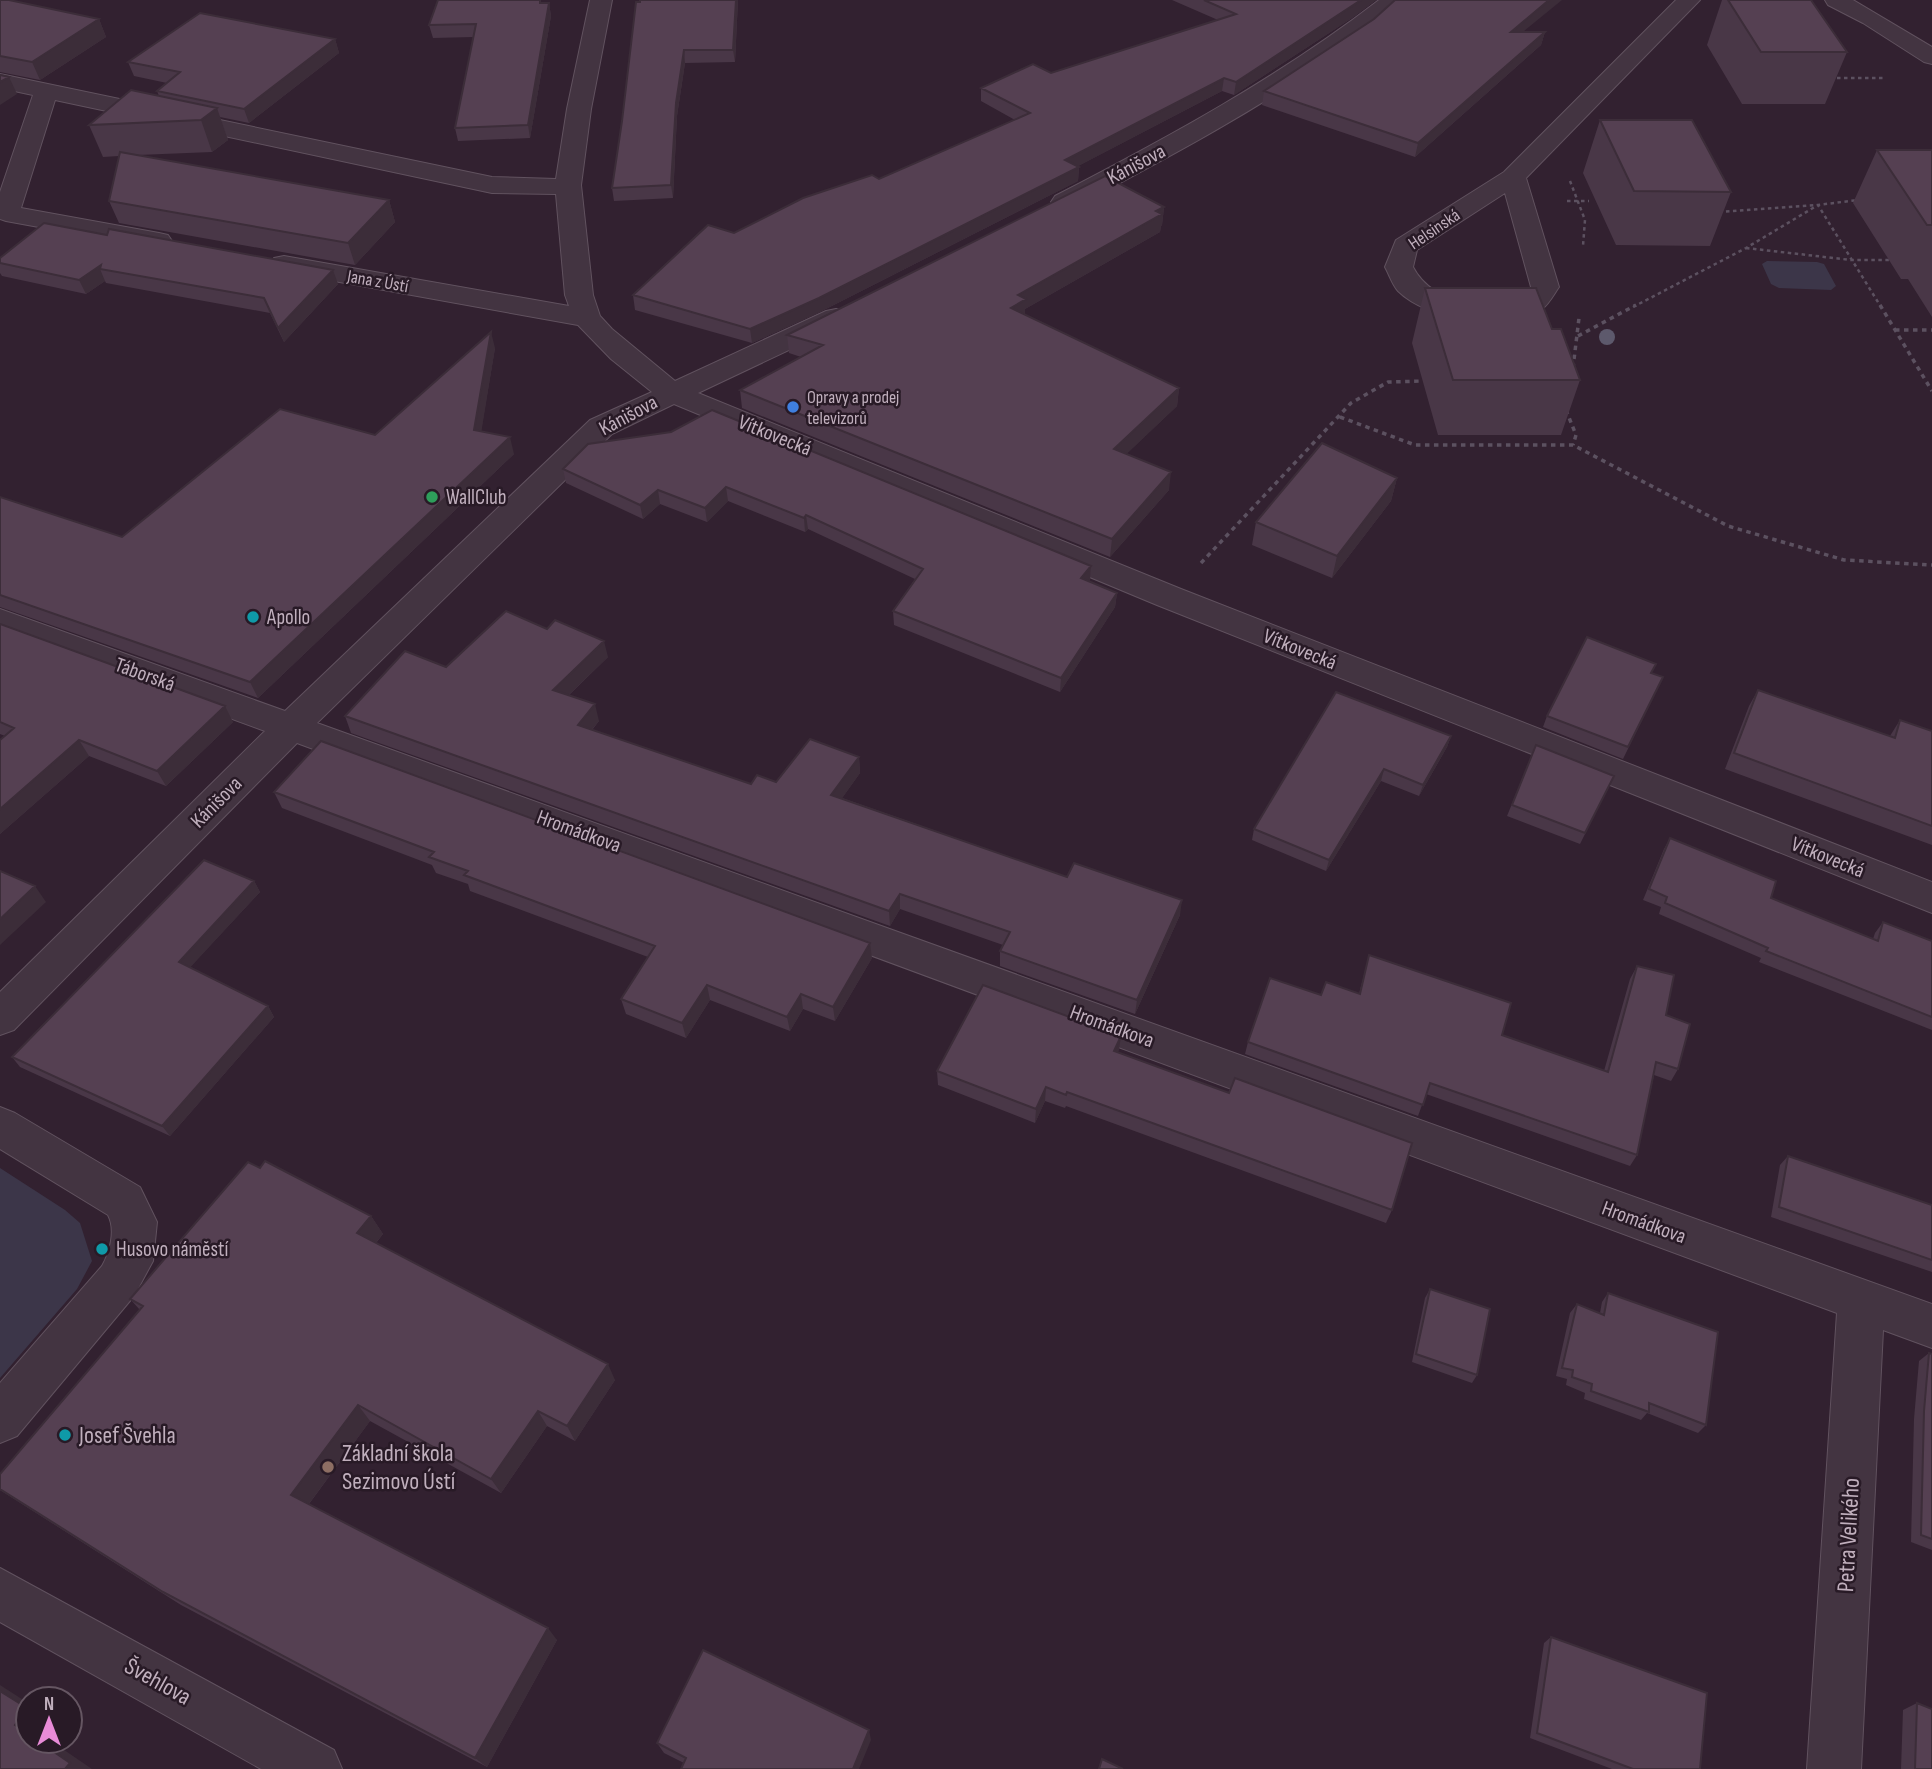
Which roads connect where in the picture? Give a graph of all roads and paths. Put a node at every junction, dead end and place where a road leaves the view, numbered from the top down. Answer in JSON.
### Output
{"nodes":[{"id":1,"x":601,"y":0,"type":"edge"},
{"id":2,"x":1393,"y":0,"type":"edge"},
{"id":3,"x":1689,"y":0,"type":"edge"},
{"id":4,"x":1836,"y":0,"type":"edge"},
{"id":5,"x":1932,"y":57,"type":"edge"},
{"id":6,"x":1829,"y":78,"type":"edge"},
{"id":7,"x":1894,"y":78,"type":"dead end"},
{"id":8,"x":0,"y":81,"type":"edge"},
{"id":9,"x":46,"y":91,"type":"junction"},
{"id":10,"x":1513,"y":177,"type":"junction"},
{"id":11,"x":568,"y":185,"type":"junction"},
{"id":12,"x":1868,"y":198,"type":"dead end"},
{"id":13,"x":1568,"y":201,"type":"dead end"},
{"id":14,"x":1589,"y":201,"type":"dead end"},
{"id":15,"x":1818,"y":205,"type":"junction"},
{"id":16,"x":1713,"y":212,"type":"edge"},
{"id":17,"x":1044,"y":213,"type":"edge"},
{"id":18,"x":189,"y":247,"type":"edge"},
{"id":19,"x":1746,"y":248,"type":"junction"},
{"id":20,"x":257,"y":259,"type":"edge"},
{"id":21,"x":1851,"y":260,"type":"junction"},
{"id":22,"x":1889,"y":260,"type":"dead end"},
{"id":23,"x":856,"y":307,"type":"edge"},
{"id":24,"x":587,"y":318,"type":"junction"},
{"id":25,"x":1894,"y":330,"type":"junction"},
{"id":26,"x":1932,"y":330,"type":"edge"},
{"id":27,"x":1578,"y":336,"type":"dead end"},
{"id":28,"x":1423,"y":381,"type":"dead end"},
{"id":29,"x":1932,"y":391,"type":"edge"},
{"id":30,"x":671,"y":393,"type":"junction"},
{"id":31,"x":1339,"y":416,"type":"junction"},
{"id":32,"x":1932,"y":565,"type":"edge"},
{"id":33,"x":1169,"y":597,"type":"junction"},
{"id":34,"x":0,"y":621,"type":"edge"},
{"id":35,"x":291,"y":727,"type":"junction"},
{"id":36,"x":1932,"y":898,"type":"edge"},
{"id":37,"x":0,"y":1018,"type":"edge"},
{"id":38,"x":0,"y":1126,"type":"edge"},
{"id":39,"x":1861,"y":1301,"type":"junction"},
{"id":40,"x":1932,"y":1326,"type":"edge"},
{"id":41,"x":0,"y":1419,"type":"edge"},
{"id":42,"x":0,"y":1594,"type":"edge"},
{"id":43,"x":315,"y":1769,"type":"edge"},
{"id":44,"x":1834,"y":1769,"type":"edge"}],
"edges":[{"from":1,"to":11,"type":"street"},
{"from":2,"to":17,"type":"street","name":"Kánišova"},
{"from":3,"to":10,"type":"street","name":"Helsinská"},
{"from":4,"to":5,"type":"street"},
{"from":6,"to":7,"type":"path"},
{"from":8,"to":9,"type":"street"},
{"from":9,"to":11,"type":"street"},
{"from":9,"to":18,"type":"street"},
{"from":10,"to":10,"type":"street","name":"Helsinská"},
{"from":11,"to":24,"type":"street"},
{"from":12,"to":15,"type":"path"},
{"from":13,"to":14,"type":"path"},
{"from":15,"to":16,"type":"path"},
{"from":15,"to":19,"type":"path"},
{"from":15,"to":21,"type":"path"},
{"from":19,"to":21,"type":"path"},
{"from":19,"to":27,"type":"path"},
{"from":20,"to":24,"type":"street","name":"Jana z Ústí"},
{"from":21,"to":22,"type":"path"},
{"from":21,"to":25,"type":"path"},
{"from":23,"to":30,"type":"street","name":"Kánišova"},
{"from":24,"to":30,"type":"street"},
{"from":25,"to":26,"type":"path"},
{"from":25,"to":29,"type":"path"},
{"from":28,"to":31,"type":"path"},
{"from":30,"to":33,"type":"street","name":"Vítkovecká"},
{"from":30,"to":35,"type":"street","name":"Kánišova"},
{"from":31,"to":32,"type":"path"},
{"from":31,"to":33,"type":"path"},
{"from":33,"to":36,"type":"street","name":"Vítkovecká"},
{"from":34,"to":35,"type":"street","name":"Táborská"},
{"from":35,"to":37,"type":"street","name":"Kánišova"},
{"from":35,"to":39,"type":"street","name":"Hromádkova"},
{"from":38,"to":41,"type":"street"},
{"from":39,"to":40,"type":"street","name":"Hromádkova"},
{"from":39,"to":44,"type":"street","name":"Petra Velikého"},
{"from":42,"to":43,"type":"street","name":"Švehlova"}]}
